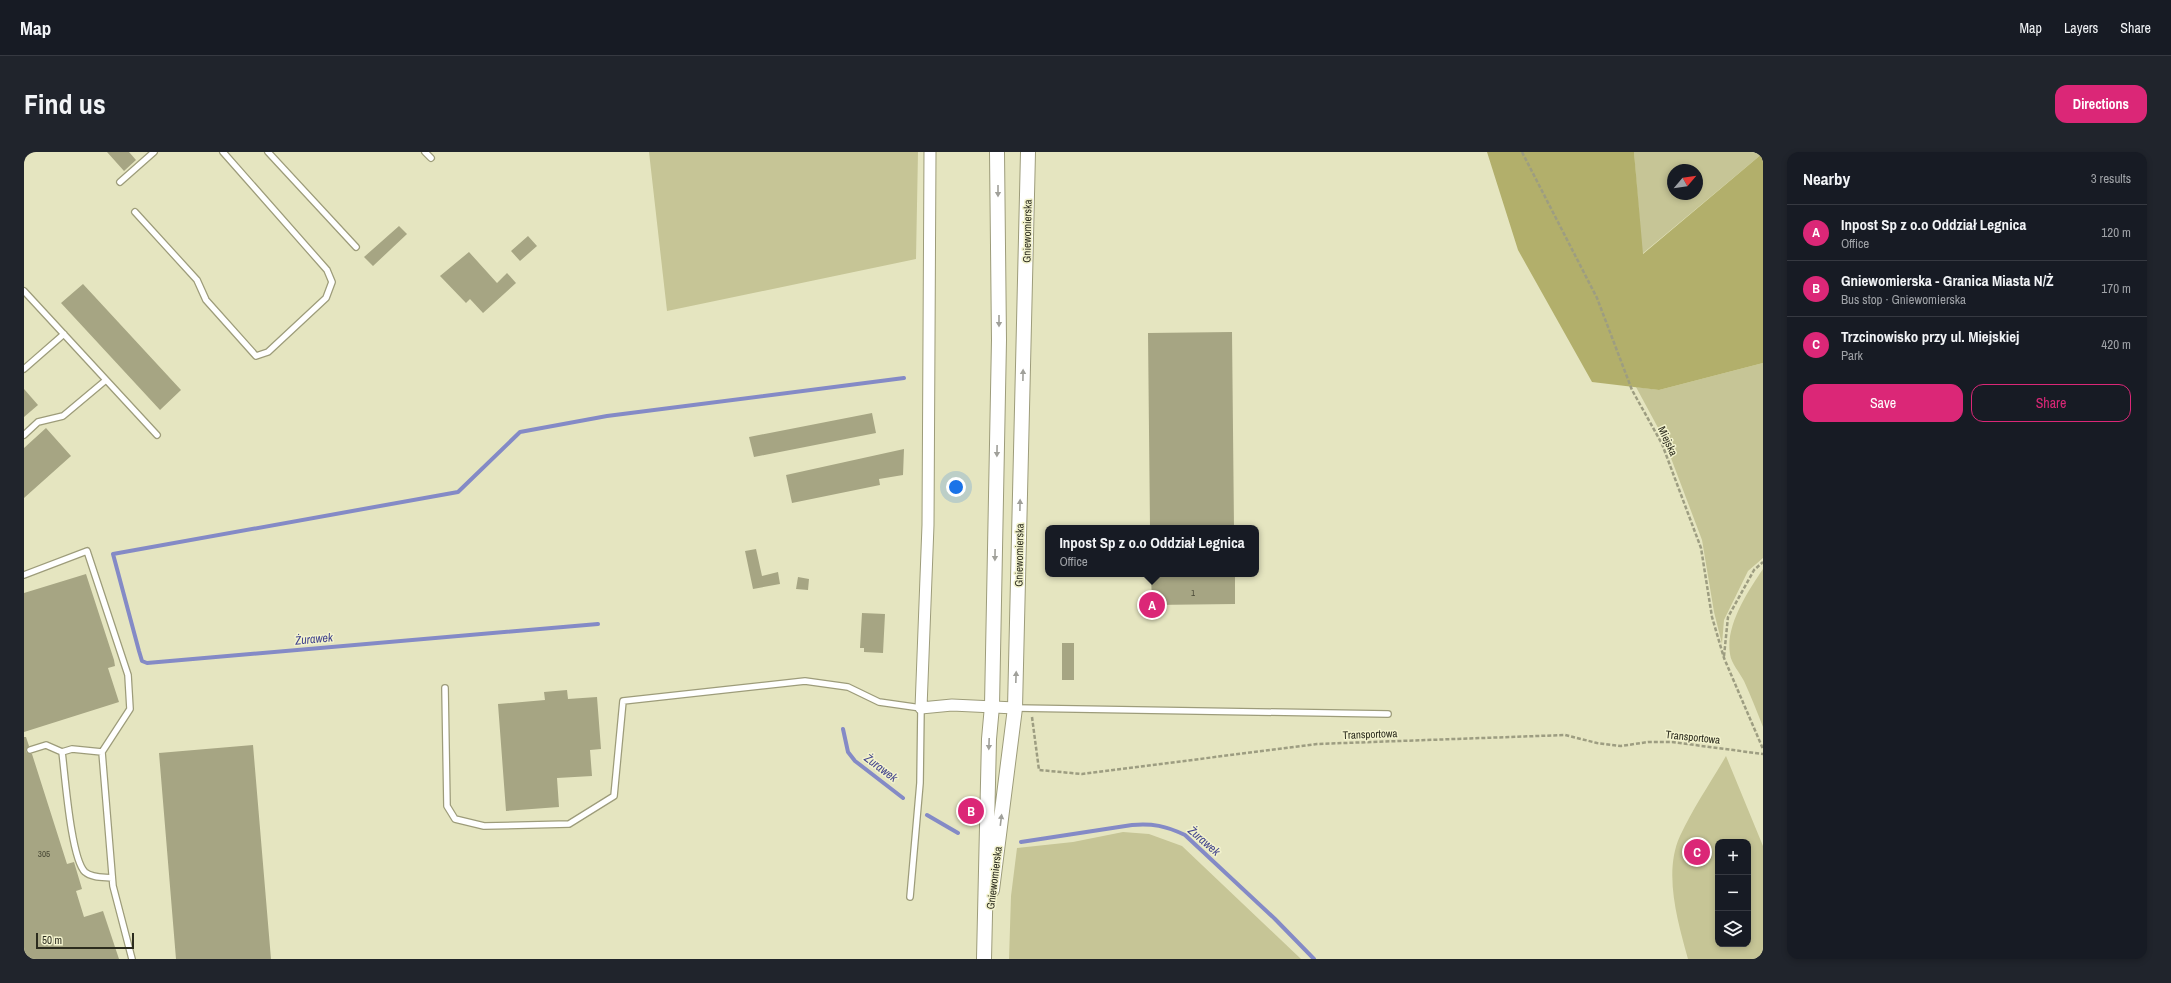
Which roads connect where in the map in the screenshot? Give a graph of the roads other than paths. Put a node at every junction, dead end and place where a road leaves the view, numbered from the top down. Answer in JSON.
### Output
{"nodes":[{"id":1,"x":154,"y":152,"type":"edge"},
{"id":2,"x":223,"y":152,"type":"edge"},
{"id":3,"x":268,"y":152,"type":"edge"},
{"id":4,"x":425,"y":152,"type":"edge"},
{"id":5,"x":930,"y":152,"type":"edge"},
{"id":6,"x":997,"y":152,"type":"edge"},
{"id":7,"x":1028,"y":152,"type":"edge"},
{"id":8,"x":431,"y":158,"type":"dead end"},
{"id":9,"x":120,"y":182,"type":"dead end"},
{"id":10,"x":134,"y":212,"type":"dead end"},
{"id":11,"x":356,"y":247,"type":"dead end"},
{"id":12,"x":24,"y":291,"type":"edge"},
{"id":13,"x":64,"y":334,"type":"junction"},
{"id":14,"x":24,"y":370,"type":"edge"},
{"id":15,"x":106,"y":380,"type":"junction"},
{"id":16,"x":24,"y":435,"type":"edge"},
{"id":17,"x":157,"y":435,"type":"dead end"},
{"id":18,"x":24,"y":575,"type":"edge"},
{"id":19,"x":444,"y":688,"type":"dead end"},
{"id":20,"x":992,"y":706,"type":"junction"},
{"id":21,"x":921,"y":708,"type":"junction"},
{"id":22,"x":1015,"y":708,"type":"junction"},
{"id":23,"x":1388,"y":714,"type":"dead end"},
{"id":24,"x":30,"y":750,"type":"dead end"},
{"id":25,"x":62,"y":752,"type":"junction"},
{"id":26,"x":102,"y":752,"type":"junction"},
{"id":27,"x":112,"y":878,"type":"junction"},
{"id":28,"x":910,"y":897,"type":"dead end"},
{"id":29,"x":984,"y":958,"type":"edge"},
{"id":30,"x":132,"y":959,"type":"edge"}],
"edges":[{"from":1,"to":9,"type":"lane"},
{"from":2,"to":10,"type":"lane"},
{"from":3,"to":11,"type":"lane"},
{"from":4,"to":8,"type":"lane"},
{"from":5,"to":21,"type":"street"},
{"from":6,"to":20,"type":"street","name":"Gniewomierska","one_way":true},
{"from":22,"to":7,"type":"street","name":"Gniewomierska","one_way":true},
{"from":12,"to":13,"type":"lane"},
{"from":13,"to":14,"type":"lane"},
{"from":13,"to":15,"type":"lane"},
{"from":15,"to":16,"type":"lane"},
{"from":15,"to":17,"type":"lane"},
{"from":18,"to":26,"type":"lane"},
{"from":19,"to":21,"type":"lane"},
{"from":20,"to":21,"type":"street"},
{"from":20,"to":22,"type":"street"},
{"from":20,"to":29,"type":"street","name":"Gniewomierska","one_way":true},
{"from":21,"to":28,"type":"lane"},
{"from":22,"to":23,"type":"lane"},
{"from":29,"to":22,"type":"street","name":"Gniewomierska","one_way":true},
{"from":24,"to":25,"type":"lane"},
{"from":25,"to":26,"type":"lane"},
{"from":25,"to":27,"type":"lane"},
{"from":26,"to":27,"type":"lane"},
{"from":27,"to":30,"type":"lane"}]}
